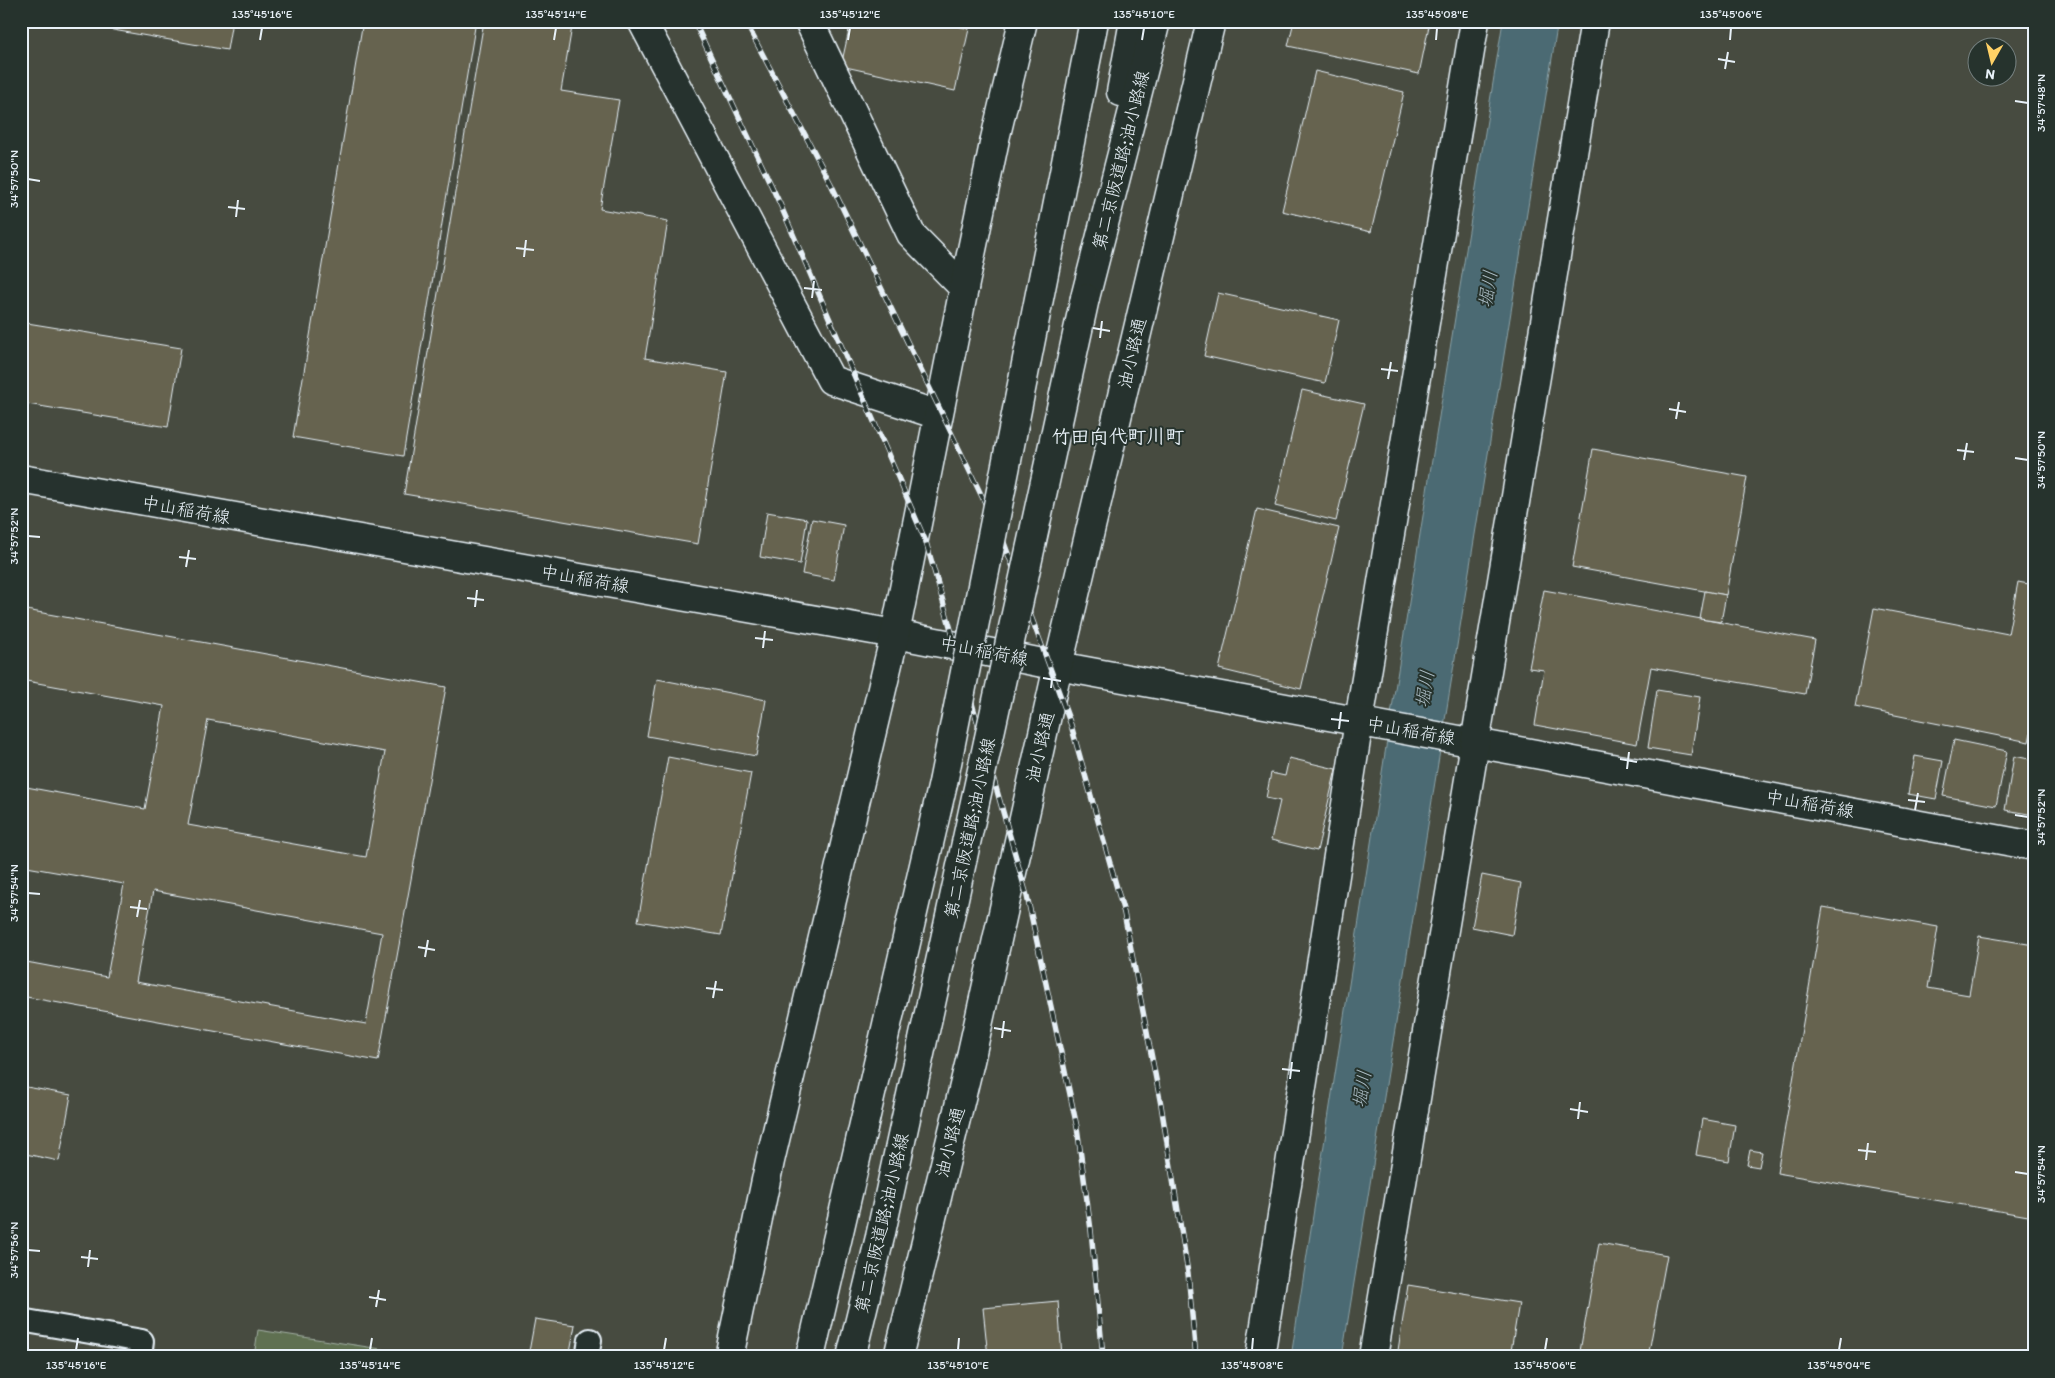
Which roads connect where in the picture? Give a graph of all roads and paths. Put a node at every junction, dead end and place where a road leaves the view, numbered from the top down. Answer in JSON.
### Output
{"nodes":[{"id":1,"x":642,"y":21,"type":"edge"},
{"id":2,"x":809,"y":21,"type":"edge"},
{"id":3,"x":1023,"y":21,"type":"edge"},
{"id":4,"x":1094,"y":21,"type":"edge"},
{"id":5,"x":1134,"y":21,"type":"edge"},
{"id":6,"x":1156,"y":21,"type":"edge"},
{"id":7,"x":1211,"y":21,"type":"edge"},
{"id":8,"x":1476,"y":21,"type":"edge"},
{"id":9,"x":1595,"y":21,"type":"edge"},
{"id":10,"x":964,"y":288,"type":"junction"},
{"id":11,"x":1085,"y":298,"type":"junction"},
{"id":12,"x":938,"y":416,"type":"junction"},
{"id":13,"x":21,"y":479,"type":"edge"},
{"id":14,"x":896,"y":634,"type":"junction"},
{"id":15,"x":1058,"y":666,"type":"junction"},
{"id":16,"x":1364,"y":722,"type":"junction"},
{"id":17,"x":1468,"y":741,"type":"junction"},
{"id":18,"x":2034,"y":846,"type":"edge"},
{"id":19,"x":21,"y":1320,"type":"edge"},
{"id":20,"x":140,"y":1357,"type":"edge"},
{"id":21,"x":730,"y":1357,"type":"edge"},
{"id":22,"x":810,"y":1357,"type":"edge"},
{"id":23,"x":851,"y":1357,"type":"edge"},
{"id":24,"x":898,"y":1357,"type":"edge"},
{"id":25,"x":1260,"y":1357,"type":"edge"},
{"id":26,"x":1374,"y":1357,"type":"edge"}],
"edges":[{"from":1,"to":12,"type":"main road"},
{"from":2,"to":10,"type":"main road"},
{"from":3,"to":10,"type":"main road"},
{"from":4,"to":22,"type":"main road","bridge":true},
{"from":5,"to":11,"type":"main road","name":"第二京阪道路;油小路線"},
{"from":6,"to":11,"type":"main road","name":"第二京阪道路;油小路線"},
{"from":7,"to":15,"type":"main road","name":"油小路通"},
{"from":8,"to":16,"type":"main road"},
{"from":9,"to":17,"type":"main road"},
{"from":10,"to":12,"type":"main road"},
{"from":11,"to":23,"type":"main road","name":"第二京阪道路;油小路線","bridge":true},
{"from":12,"to":14,"type":"main road"},
{"from":13,"to":14,"type":"main road","name":"中山稲荷線"},
{"from":14,"to":15,"type":"main road","name":"中山稲荷線"},
{"from":14,"to":21,"type":"main road"},
{"from":15,"to":16,"type":"main road","name":"中山稲荷線"},
{"from":15,"to":24,"type":"main road","name":"油小路通"},
{"from":16,"to":17,"type":"main road","name":"中山稲荷線"},
{"from":16,"to":25,"type":"main road"},
{"from":17,"to":18,"type":"main road","name":"中山稲荷線"},
{"from":17,"to":26,"type":"main road"},
{"from":19,"to":20,"type":"lane"}]}
